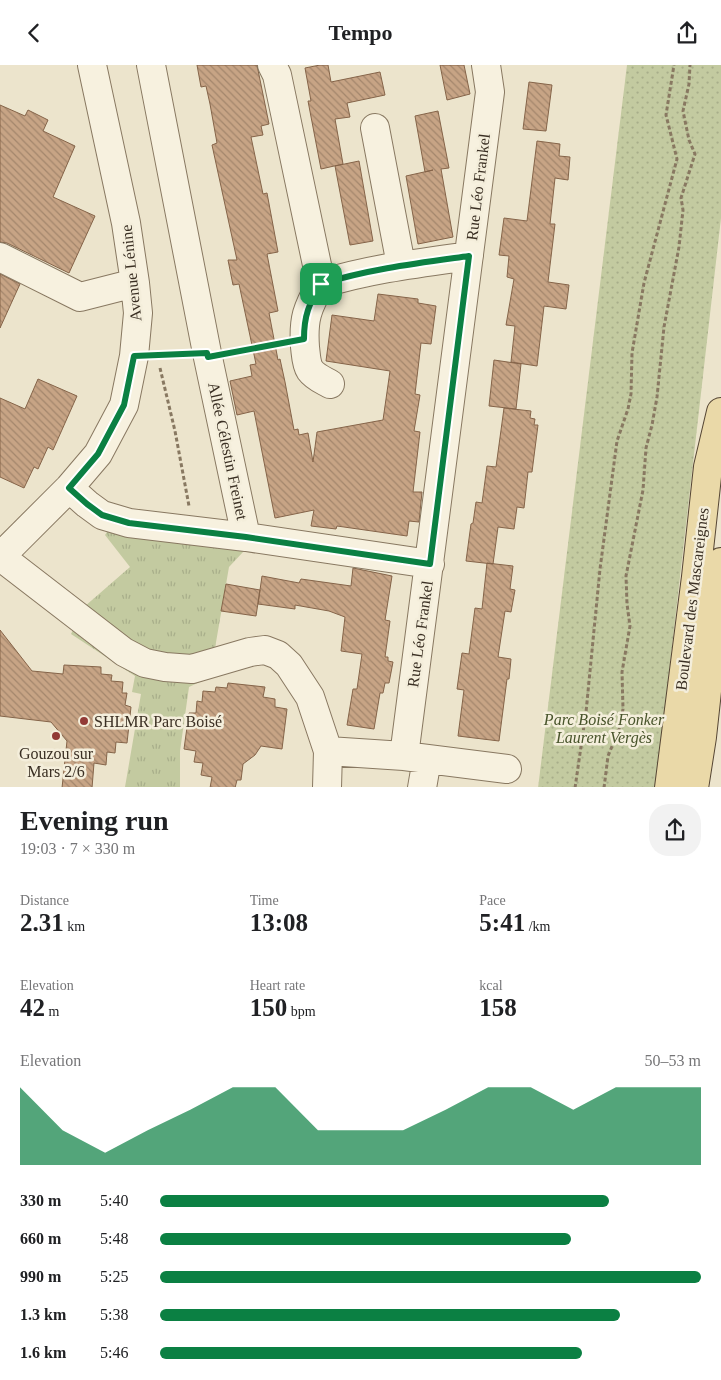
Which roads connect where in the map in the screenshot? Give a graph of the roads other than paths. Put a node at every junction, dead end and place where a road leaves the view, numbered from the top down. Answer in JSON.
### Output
{"nodes":[{"id":1,"x":92,"y":65,"type":"edge"},
{"id":2,"x":151,"y":65,"type":"edge"},
{"id":3,"x":272,"y":65,"type":"edge"},
{"id":4,"x":486,"y":65,"type":"edge"},
{"id":5,"x":375,"y":127,"type":"dead end"},
{"id":6,"x":469,"y":256,"type":"junction"},
{"id":7,"x":0,"y":257,"type":"edge"},
{"id":8,"x":401,"y":265,"type":"junction"},
{"id":9,"x":135,"y":283,"type":"junction"},
{"id":10,"x":321,"y":284,"type":"junction"},
{"id":11,"x":330,"y":384,"type":"dead end"},
{"id":12,"x":721,"y":412,"type":"edge"},
{"id":13,"x":69,"y":488,"type":"junction"},
{"id":14,"x":246,"y":537,"type":"junction"},
{"id":15,"x":0,"y":557,"type":"edge"},
{"id":16,"x":721,"y":562,"type":"edge"},
{"id":17,"x":430,"y":564,"type":"junction"},
{"id":18,"x":328,"y":751,"type":"junction"},
{"id":19,"x":415,"y":757,"type":"junction"},
{"id":20,"x":508,"y":769,"type":"dead end"},
{"id":21,"x":327,"y":787,"type":"edge"},
{"id":22,"x":422,"y":787,"type":"edge"},
{"id":23,"x":669,"y":787,"type":"edge"},
{"id":24,"x":694,"y":787,"type":"edge"}],
"edges":[{"from":1,"to":9,"type":"street","name":"Avenue Lénine"},
{"from":2,"to":14,"type":"street","name":"Allée Célestin Freinet"},
{"from":3,"to":10,"type":"street"},
{"from":4,"to":6,"type":"street","name":"Rue Léo Frankel"},
{"from":5,"to":8,"type":"street"},
{"from":6,"to":8,"type":"street"},
{"from":6,"to":17,"type":"street","name":"Rue Léo Frankel"},
{"from":7,"to":9,"type":"street"},
{"from":8,"to":10,"type":"street"},
{"from":9,"to":13,"type":"street","name":"Avenue Lénine"},
{"from":10,"to":11,"type":"street"},
{"from":12,"to":23,"type":"main road","name":"Boulevard des Mascareignes"},
{"from":13,"to":14,"type":"street"},
{"from":13,"to":15,"type":"street","name":"Avenue Lénine"},
{"from":14,"to":17,"type":"street","name":"Allée Célestin Freinet"},
{"from":15,"to":18,"type":"street"},
{"from":16,"to":24,"type":"main road","name":"Boulevard des Mascareignes"},
{"from":17,"to":19,"type":"street","name":"Rue Léo Frankel"},
{"from":18,"to":19,"type":"street"},
{"from":18,"to":21,"type":"street"},
{"from":19,"to":20,"type":"street"},
{"from":19,"to":22,"type":"street","name":"Rue Léo Frankel"}]}
